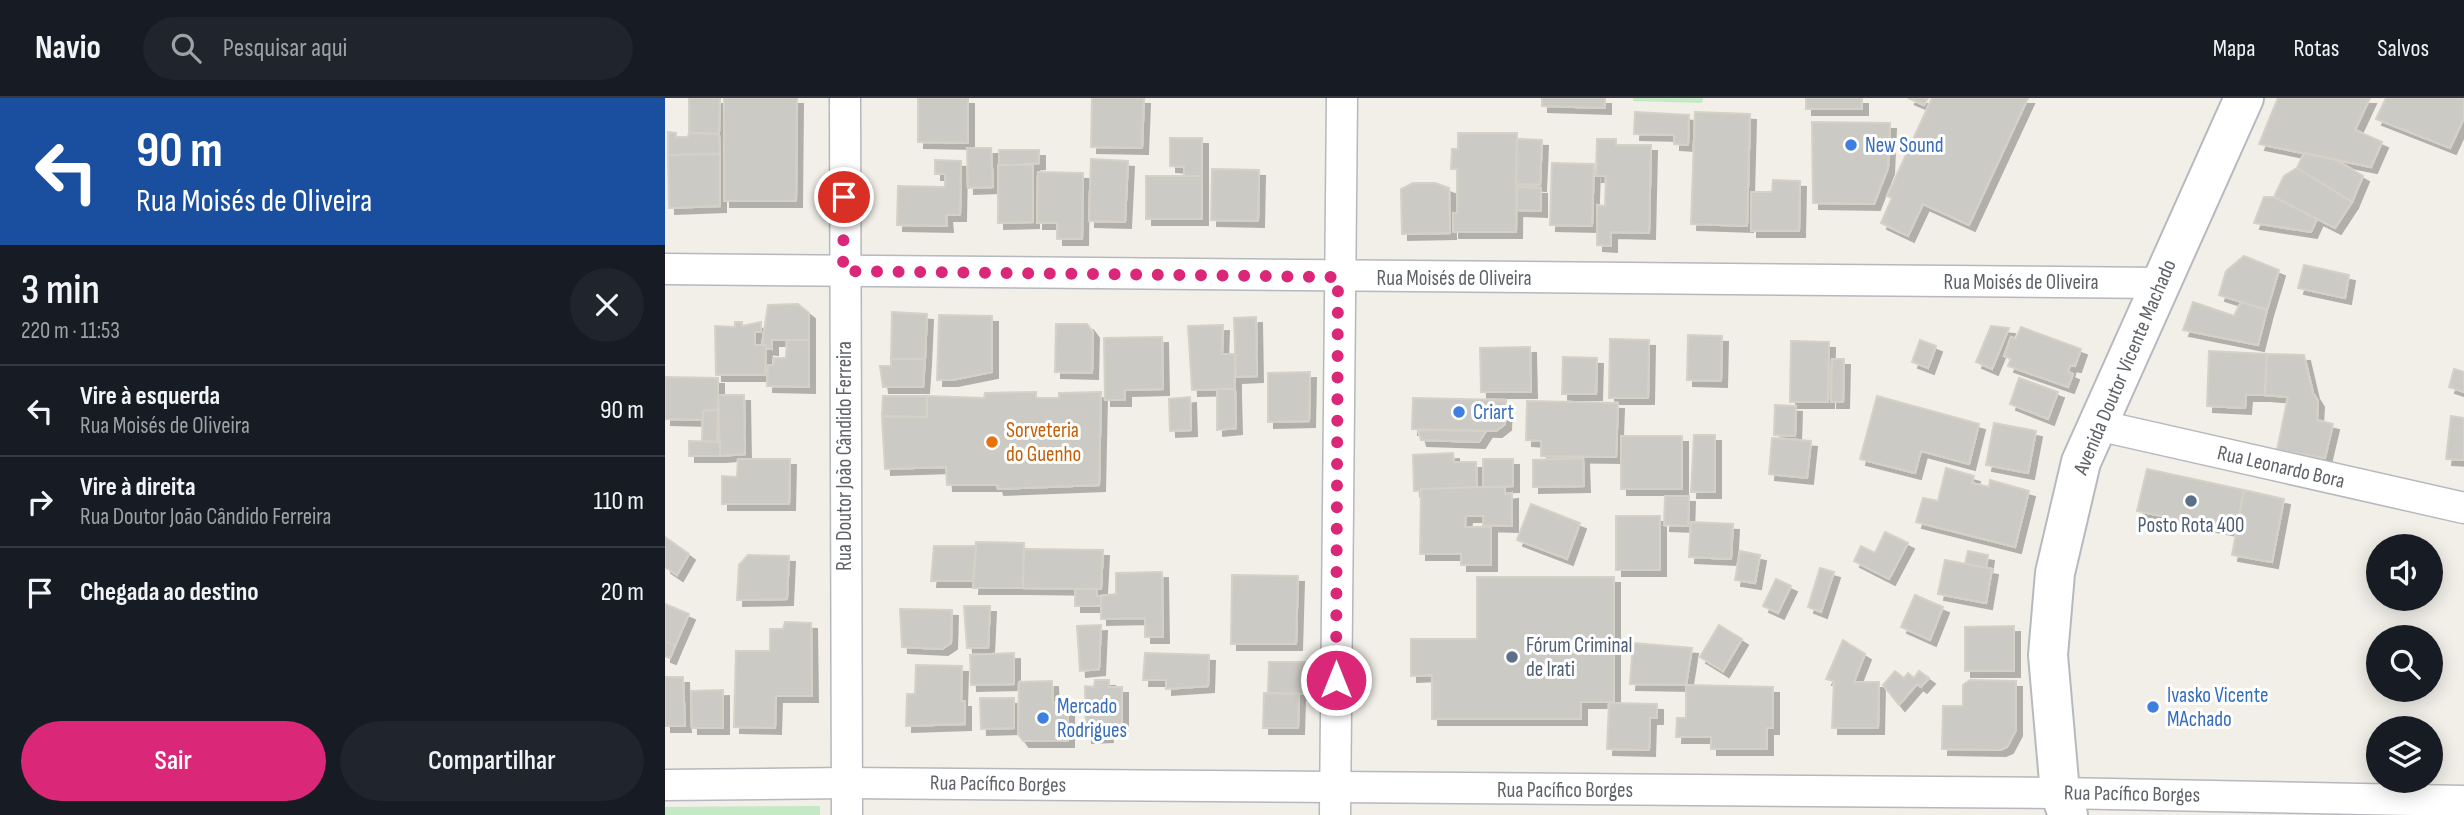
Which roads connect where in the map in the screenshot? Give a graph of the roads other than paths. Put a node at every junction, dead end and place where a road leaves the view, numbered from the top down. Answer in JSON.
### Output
{"nodes":[{"id":1,"x":845,"y":98,"type":"edge"},
{"id":2,"x":1342,"y":98,"type":"edge"},
{"id":3,"x":2244,"y":98,"type":"edge"},
{"id":4,"x":665,"y":269,"type":"edge"},
{"id":5,"x":843,"y":271,"type":"junction"},
{"id":6,"x":1338,"y":277,"type":"junction"},
{"id":7,"x":2160,"y":283,"type":"junction"},
{"id":8,"x":2097,"y":425,"type":"junction"},
{"id":9,"x":2464,"y":509,"type":"edge"},
{"id":10,"x":847,"y":783,"type":"junction"},
{"id":11,"x":665,"y":785,"type":"edge"},
{"id":12,"x":1336,"y":801,"type":"edge"},
{"id":13,"x":2464,"y":801,"type":"edge"},
{"id":14,"x":2064,"y":804,"type":"edge"},
{"id":15,"x":847,"y":815,"type":"edge"}],
"edges":[{"from":1,"to":5,"type":"street","name":"Rua Doutor João Cândido Ferreira"},
{"from":2,"to":6,"type":"street"},
{"from":3,"to":7,"type":"street","name":"Avenida Doutor Vicente Machado"},
{"from":4,"to":5,"type":"street","name":"Rua Moisés de Oliveira"},
{"from":5,"to":6,"type":"street","name":"Rua Moisés de Oliveira"},
{"from":5,"to":10,"type":"street","name":"Rua Doutor João Cândido Ferreira"},
{"from":6,"to":7,"type":"street","name":"Rua Moisés de Oliveira"},
{"from":6,"to":12,"type":"street"},
{"from":7,"to":8,"type":"street","name":"Avenida Doutor Vicente Machado"},
{"from":8,"to":9,"type":"street","name":"Rua Leonardo Bora"},
{"from":8,"to":14,"type":"street","name":"Avenida Doutor Vicente Machado"},
{"from":10,"to":11,"type":"street","name":"Rua Pacífico Borges"},
{"from":10,"to":12,"type":"street","name":"Rua Pacífico Borges"},
{"from":10,"to":15,"type":"street","name":"Rua Doutor João Cândido Ferreira"},
{"from":12,"to":14,"type":"street","name":"Rua Pacífico Borges"},
{"from":13,"to":14,"type":"street","name":"Rua Pacífico Borges"}]}
